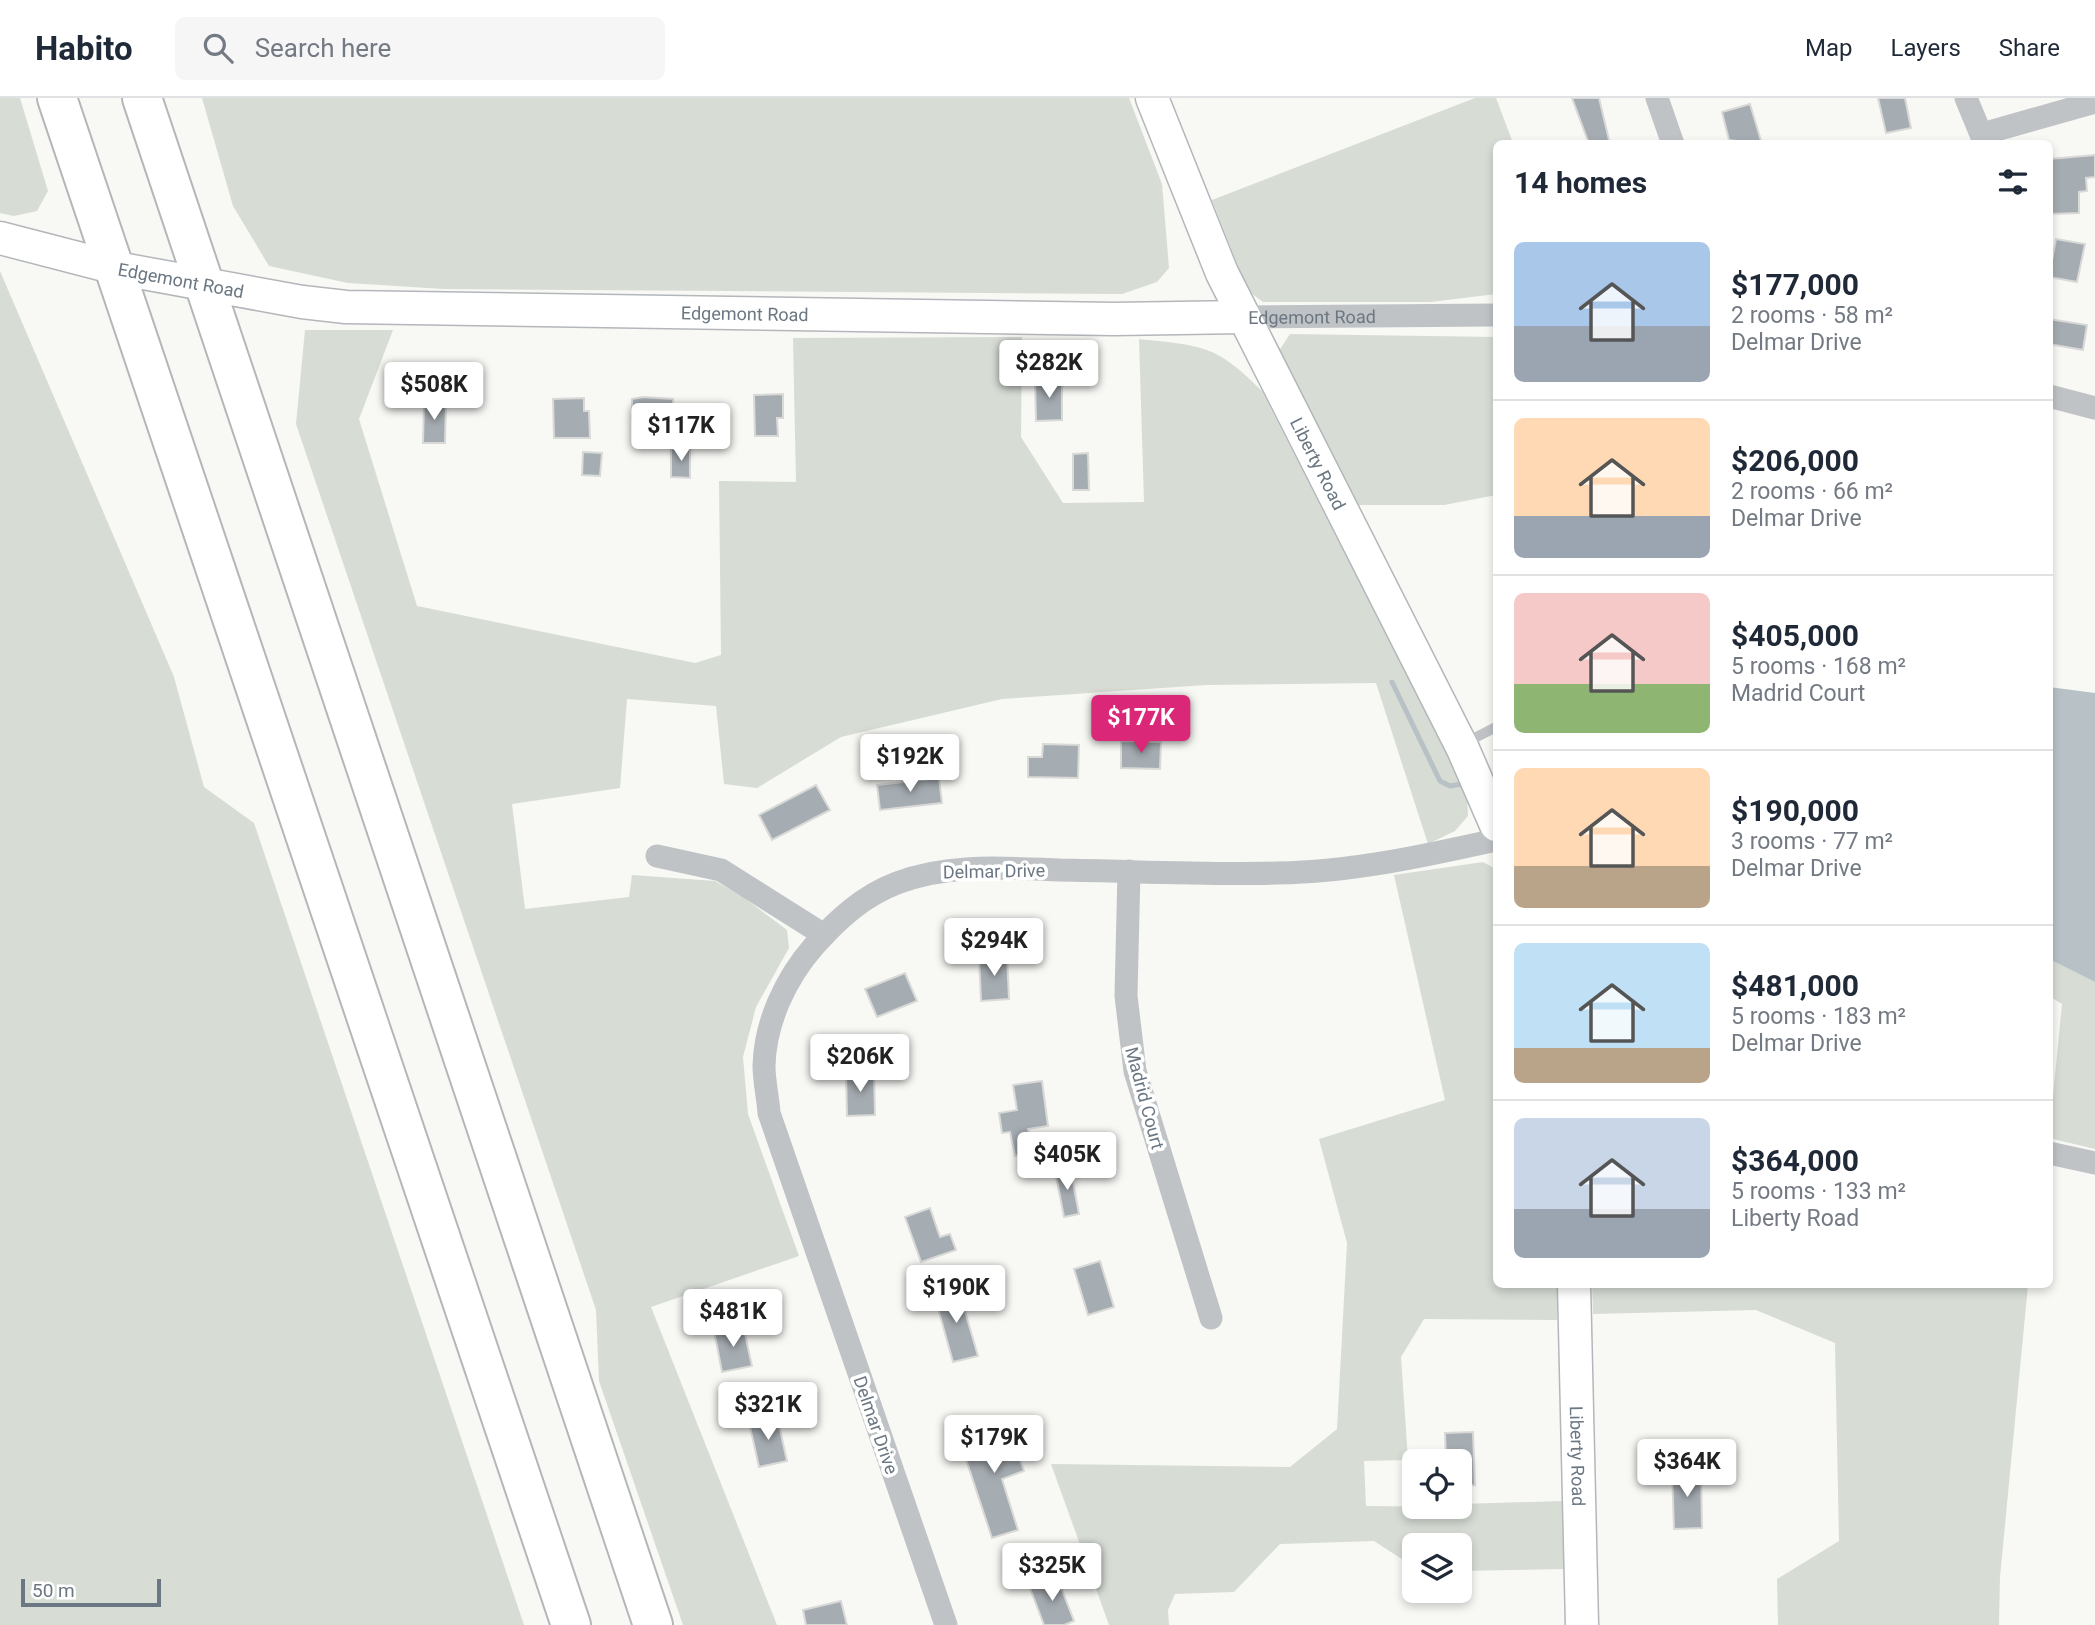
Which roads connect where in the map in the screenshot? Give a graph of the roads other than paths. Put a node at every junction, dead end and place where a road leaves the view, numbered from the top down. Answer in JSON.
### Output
{"nodes":[{"id":1,"x":57,"y":98,"type":"edge"},
{"id":2,"x":142,"y":98,"type":"edge"},
{"id":3,"x":1152,"y":98,"type":"edge"},
{"id":4,"x":1657,"y":98,"type":"edge"},
{"id":5,"x":1966,"y":98,"type":"edge"},
{"id":6,"x":2095,"y":102,"type":"edge"},
{"id":7,"x":1983,"y":139,"type":"edge"},
{"id":8,"x":1672,"y":140,"type":"edge"},
{"id":9,"x":0,"y":238,"type":"edge"},
{"id":10,"x":116,"y":268,"type":"junction"},
{"id":11,"x":206,"y":282,"type":"junction"},
{"id":12,"x":1493,"y":315,"type":"edge"},
{"id":13,"x":1244,"y":317,"type":"junction"},
{"id":14,"x":2053,"y":397,"type":"edge"},
{"id":15,"x":2095,"y":408,"type":"edge"},
{"id":16,"x":1493,"y":729,"type":"edge"},
{"id":17,"x":1461,"y":745,"type":"junction"},
{"id":18,"x":1493,"y":818,"type":"edge"},
{"id":19,"x":1493,"y":841,"type":"edge"},
{"id":20,"x":657,"y":856,"type":"dead end"},
{"id":21,"x":1129,"y":871,"type":"junction"},
{"id":22,"x":824,"y":935,"type":"junction"},
{"id":23,"x":2053,"y":1154,"type":"edge"},
{"id":24,"x":2095,"y":1163,"type":"edge"},
{"id":25,"x":1574,"y":1288,"type":"edge"},
{"id":26,"x":1211,"y":1318,"type":"dead end"},
{"id":27,"x":571,"y":1625,"type":"edge"},
{"id":28,"x":653,"y":1625,"type":"edge"},
{"id":29,"x":946,"y":1625,"type":"edge"},
{"id":30,"x":1582,"y":1625,"type":"edge"}],
"edges":[{"from":1,"to":10,"type":"highway"},
{"from":2,"to":11,"type":"highway"},
{"from":3,"to":13,"type":"street","name":"Liberty Road"},
{"from":4,"to":8,"type":"street"},
{"from":5,"to":7,"type":"street"},
{"from":6,"to":7,"type":"street"},
{"from":9,"to":10,"type":"street","name":"Edgemont Road"},
{"from":10,"to":11,"type":"street","name":"Edgemont Road"},
{"from":10,"to":27,"type":"highway"},
{"from":11,"to":13,"type":"street","name":"Edgemont Road"},
{"from":11,"to":28,"type":"highway"},
{"from":12,"to":13,"type":"street","name":"Edgemont Road"},
{"from":13,"to":17,"type":"street","name":"Liberty Road"},
{"from":14,"to":15,"type":"street"},
{"from":16,"to":17,"type":"lane"},
{"from":17,"to":18,"type":"street","name":"Liberty Road"},
{"from":19,"to":21,"type":"street","name":"Delmar Drive"},
{"from":20,"to":22,"type":"street"},
{"from":21,"to":22,"type":"street","name":"Delmar Drive"},
{"from":21,"to":26,"type":"street","name":"Madrid Court"},
{"from":22,"to":29,"type":"street","name":"Delmar Drive"},
{"from":23,"to":24,"type":"street"},
{"from":25,"to":30,"type":"street","name":"Liberty Road"}]}
